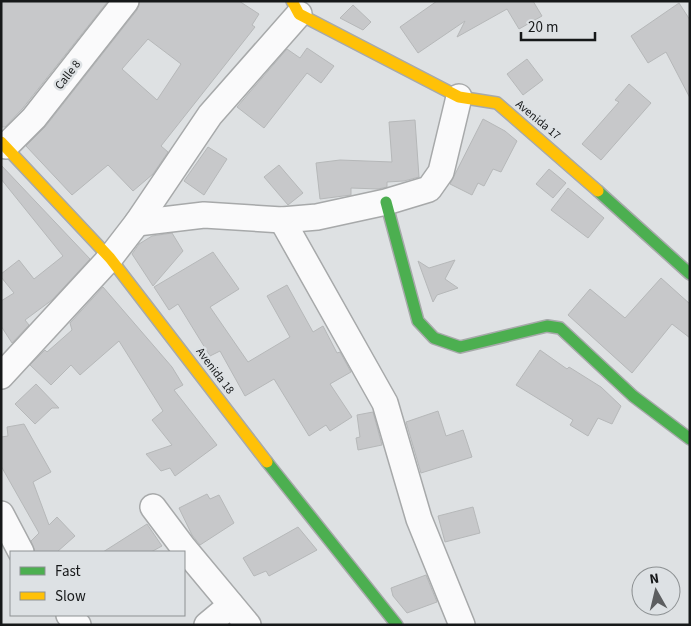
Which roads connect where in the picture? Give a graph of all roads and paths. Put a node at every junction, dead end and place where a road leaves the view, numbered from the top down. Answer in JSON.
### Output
{"nodes":[{"id":1,"x":126,"y":1,"type":"edge"},
{"id":2,"x":295,"y":8,"type":"edge"},
{"id":3,"x":459,"y":97,"type":"junction"},
{"id":4,"x":4,"y":144,"type":"edge"},
{"id":5,"x":386,"y":202,"type":"junction"},
{"id":6,"x":282,"y":220,"type":"junction"},
{"id":7,"x":137,"y":223,"type":"junction"},
{"id":8,"x":110,"y":258,"type":"junction"},
{"id":9,"x":690,"y":274,"type":"edge"},
{"id":10,"x":1,"y":376,"type":"edge"},
{"id":11,"x":690,"y":439,"type":"edge"},
{"id":12,"x":153,"y":507,"type":"dead end"},
{"id":13,"x":1,"y":514,"type":"edge"},
{"id":14,"x":20,"y":551,"type":"edge"},
{"id":15,"x":231,"y":604,"type":"junction"},
{"id":16,"x":207,"y":625,"type":"edge"},
{"id":17,"x":248,"y":625,"type":"edge"},
{"id":18,"x":397,"y":625,"type":"edge"},
{"id":19,"x":462,"y":625,"type":"edge"}],
"edges":[{"from":1,"to":4,"type":"street","name":"Calle 8"},
{"from":2,"to":3,"type":"street","name":"Avenida 17"},
{"from":2,"to":7,"type":"street"},
{"from":3,"to":5,"type":"street"},
{"from":3,"to":9,"type":"street","name":"Avenida 17"},
{"from":4,"to":8,"type":"street","name":"Avenida 18"},
{"from":5,"to":6,"type":"street"},
{"from":5,"to":11,"type":"street"},
{"from":6,"to":7,"type":"street"},
{"from":6,"to":19,"type":"street"},
{"from":7,"to":8,"type":"street"},
{"from":8,"to":10,"type":"street"},
{"from":8,"to":18,"type":"street","name":"Avenida 18"},
{"from":12,"to":15,"type":"street"},
{"from":13,"to":14,"type":"street"},
{"from":15,"to":16,"type":"street"},
{"from":15,"to":17,"type":"street"}]}
